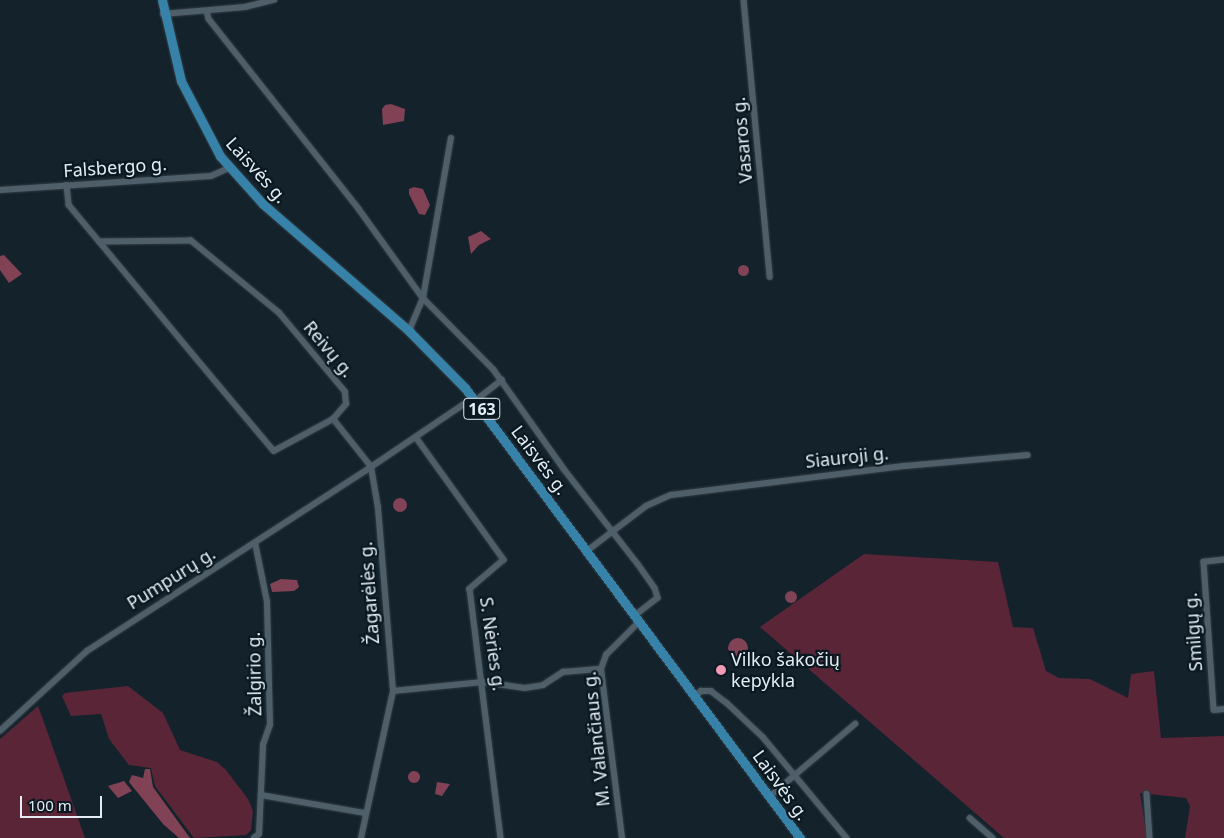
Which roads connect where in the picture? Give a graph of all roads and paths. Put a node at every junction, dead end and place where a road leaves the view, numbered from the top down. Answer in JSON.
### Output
{"nodes":[{"id":1,"x":162,"y":0,"type":"edge"},
{"id":2,"x":274,"y":0,"type":"edge"},
{"id":3,"x":744,"y":0,"type":"edge"},
{"id":4,"x":206,"y":11,"type":"junction"},
{"id":5,"x":164,"y":14,"type":"junction"},
{"id":6,"x":451,"y":138,"type":"dead end"},
{"id":7,"x":229,"y":168,"type":"junction"},
{"id":8,"x":67,"y":185,"type":"junction"},
{"id":9,"x":0,"y":190,"type":"edge"},
{"id":10,"x":100,"y":242,"type":"junction"},
{"id":11,"x":770,"y":277,"type":"dead end"},
{"id":12,"x":422,"y":298,"type":"junction"},
{"id":13,"x":409,"y":332,"type":"junction"},
{"id":14,"x":502,"y":380,"type":"junction"},
{"id":15,"x":474,"y":399,"type":"junction"},
{"id":16,"x":333,"y":419,"type":"junction"},
{"id":17,"x":416,"y":437,"type":"junction"},
{"id":18,"x":1028,"y":455,"type":"dead end"},
{"id":19,"x":370,"y":467,"type":"junction"},
{"id":20,"x":612,"y":532,"type":"junction"},
{"id":21,"x":255,"y":543,"type":"junction"},
{"id":22,"x":588,"y":551,"type":"junction"},
{"id":23,"x":1224,"y":560,"type":"edge"},
{"id":24,"x":638,"y":618,"type":"junction"},
{"id":25,"x":601,"y":669,"type":"junction"},
{"id":26,"x":483,"y":682,"type":"junction"},
{"id":27,"x":393,"y":691,"type":"junction"},
{"id":28,"x":696,"y":696,"type":"junction"},
{"id":29,"x":1224,"y":710,"type":"edge"},
{"id":30,"x":855,"y":724,"type":"dead end"},
{"id":31,"x":0,"y":730,"type":"edge"},
{"id":32,"x":795,"y":776,"type":"junction"},
{"id":33,"x":1147,"y":794,"type":"dead end"},
{"id":34,"x":261,"y":795,"type":"junction"},
{"id":35,"x":769,"y":797,"type":"junction"},
{"id":36,"x":365,"y":813,"type":"junction"},
{"id":37,"x":970,"y":818,"type":"dead end"},
{"id":38,"x":256,"y":836,"type":"edge"},
{"id":39,"x":361,"y":838,"type":"edge"},
{"id":40,"x":501,"y":838,"type":"edge"},
{"id":41,"x":622,"y":838,"type":"edge"},
{"id":42,"x":800,"y":838,"type":"edge"},
{"id":43,"x":847,"y":838,"type":"edge"},
{"id":44,"x":993,"y":838,"type":"edge"},
{"id":45,"x":1150,"y":838,"type":"edge"}],
"edges":[{"from":1,"to":5,"type":"main road","name":"Laisvės g.","number":"163"},
{"from":2,"to":4,"type":"street"},
{"from":3,"to":11,"type":"street","name":"Vasaros g."},
{"from":4,"to":5,"type":"street"},
{"from":4,"to":12,"type":"street"},
{"from":5,"to":7,"type":"main road","name":"Laisvės g.","number":"163"},
{"from":6,"to":12,"type":"street"},
{"from":7,"to":8,"type":"street","name":"Falsbergo g."},
{"from":7,"to":13,"type":"main road","name":"Laisvės g.","number":"163"},
{"from":8,"to":9,"type":"street","name":"Falsbergo g."},
{"from":8,"to":10,"type":"street","name":"Reivų g."},
{"from":10,"to":16,"type":"street","name":"Reivų g."},
{"from":10,"to":16,"type":"street","name":"Reivų g."},
{"from":12,"to":13,"type":"street"},
{"from":12,"to":14,"type":"street"},
{"from":13,"to":15,"type":"main road","name":"Laisvės g.","number":"163"},
{"from":14,"to":15,"type":"street"},
{"from":14,"to":20,"type":"street"},
{"from":15,"to":17,"type":"street"},
{"from":15,"to":22,"type":"main road","name":"Laisvės g.","number":"163"},
{"from":16,"to":19,"type":"street"},
{"from":17,"to":19,"type":"street"},
{"from":17,"to":26,"type":"street","name":"S. Nėries g."},
{"from":18,"to":20,"type":"street","name":"Siauroji g."},
{"from":19,"to":21,"type":"street","name":"Pumpurų g."},
{"from":19,"to":27,"type":"street","name":"Žagarėlės g."},
{"from":20,"to":22,"type":"street","name":"Siauroji g."},
{"from":20,"to":24,"type":"street","name":"M. Valančiaus g."},
{"from":21,"to":31,"type":"street","name":"Pumpurų g."},
{"from":21,"to":34,"type":"street","name":"Žalgirio g."},
{"from":22,"to":24,"type":"main road","name":"Laisvės g.","number":"163"},
{"from":23,"to":29,"type":"street","name":"Smilgų g."},
{"from":24,"to":25,"type":"street","name":"M. Valančiaus g."},
{"from":24,"to":28,"type":"main road","name":"Laisvės g.","number":"163"},
{"from":25,"to":26,"type":"street"},
{"from":25,"to":41,"type":"street","name":"M. Valančiaus g."},
{"from":26,"to":27,"type":"street"},
{"from":26,"to":40,"type":"street","name":"S. Nėries g."},
{"from":27,"to":36,"type":"street","name":"Žagarėlės g."},
{"from":28,"to":32,"type":"street"},
{"from":28,"to":35,"type":"main road","name":"Laisvės g.","number":"163"},
{"from":30,"to":32,"type":"street"},
{"from":32,"to":35,"type":"street"},
{"from":32,"to":43,"type":"street"},
{"from":33,"to":45,"type":"street"},
{"from":34,"to":36,"type":"street"},
{"from":34,"to":38,"type":"street","name":"Žalgirio g."},
{"from":35,"to":42,"type":"main road","name":"Laisvės g.","number":"163"},
{"from":36,"to":39,"type":"street","name":"Žagarėlės g."},
{"from":37,"to":44,"type":"street"}]}
